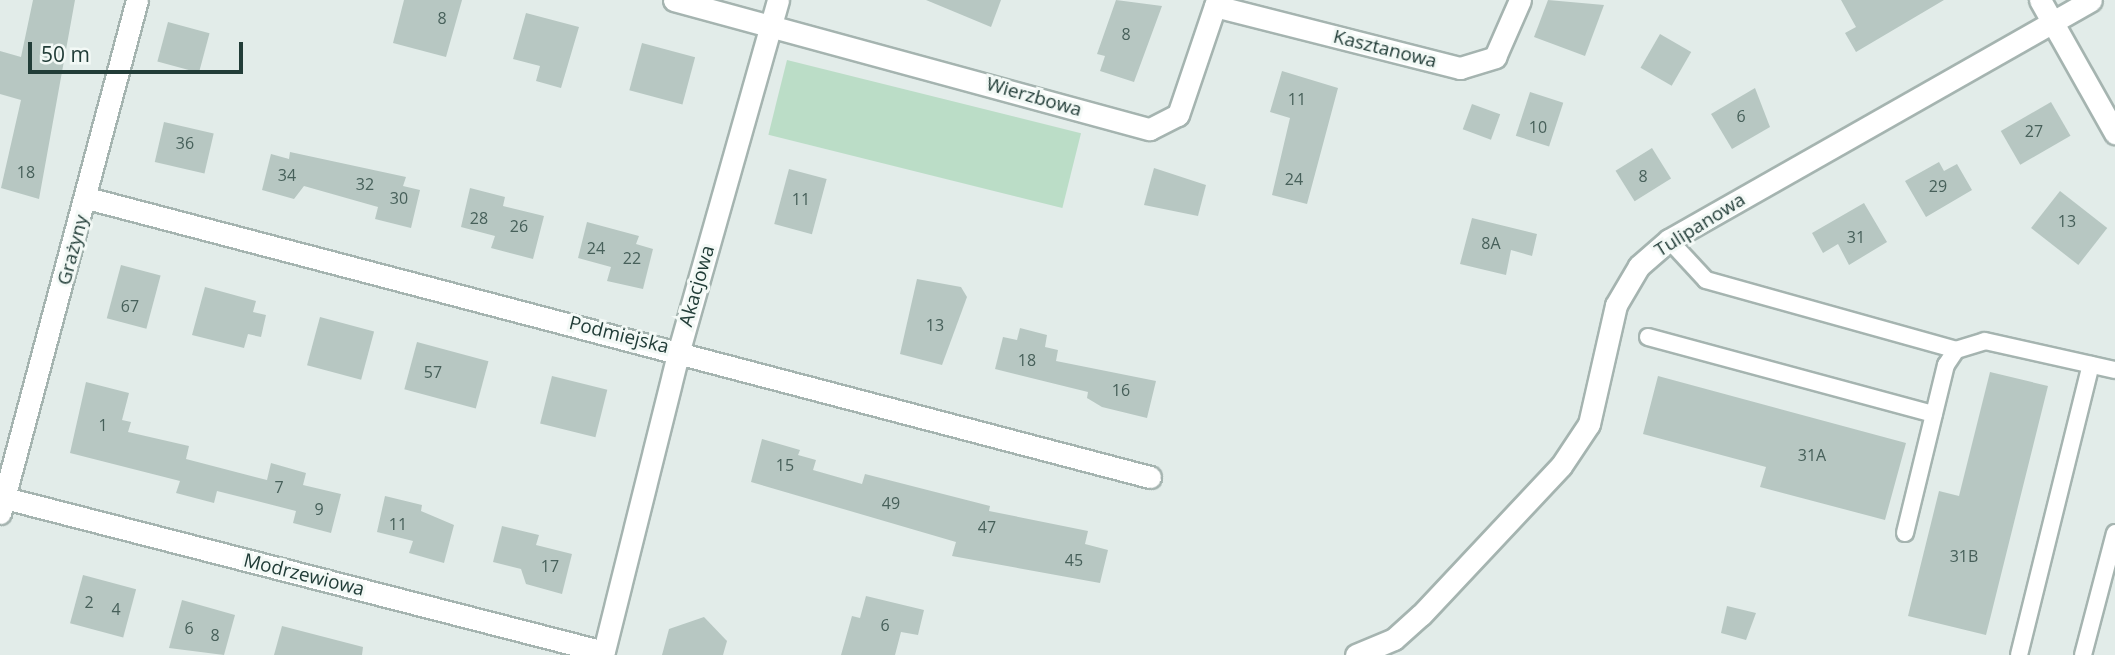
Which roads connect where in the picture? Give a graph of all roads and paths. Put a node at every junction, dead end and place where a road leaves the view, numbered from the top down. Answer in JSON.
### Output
{"nodes":[{"id":1,"x":137,"y":0,"type":"edge"},
{"id":2,"x":674,"y":0,"type":"edge"},
{"id":3,"x":778,"y":0,"type":"edge"},
{"id":4,"x":1520,"y":0,"type":"edge"},
{"id":5,"x":2040,"y":0,"type":"edge"},
{"id":6,"x":2091,"y":0,"type":"edge"},
{"id":7,"x":1216,"y":3,"type":"edge"},
{"id":8,"x":2051,"y":22,"type":"junction"},
{"id":9,"x":770,"y":24,"type":"junction"},
{"id":10,"x":2115,"y":133,"type":"edge"},
{"id":11,"x":87,"y":198,"type":"junction"},
{"id":12,"x":1670,"y":240,"type":"junction"},
{"id":13,"x":1648,"y":337,"type":"dead end"},
{"id":14,"x":679,"y":350,"type":"junction"},
{"id":15,"x":1955,"y":350,"type":"junction"},
{"id":16,"x":2091,"y":365,"type":"junction"},
{"id":17,"x":2115,"y":370,"type":"edge"},
{"id":18,"x":1934,"y":414,"type":"junction"},
{"id":19,"x":1150,"y":477,"type":"dead end"},
{"id":20,"x":2,"y":505,"type":"edge"},
{"id":21,"x":1905,"y":533,"type":"dead end"},
{"id":22,"x":2115,"y":533,"type":"edge"},
{"id":23,"x":603,"y":653,"type":"edge"},
{"id":24,"x":1356,"y":655,"type":"edge"},
{"id":25,"x":2019,"y":655,"type":"edge"},
{"id":26,"x":2083,"y":655,"type":"edge"}],
"edges":[{"from":1,"to":11,"type":"street","name":"Grażyny"},
{"from":2,"to":9,"type":"street","name":"Wierzbowa"},
{"from":3,"to":9,"type":"street","name":"Akacjowa"},
{"from":4,"to":7,"type":"street","name":"Kasztanowa"},
{"from":5,"to":8,"type":"street"},
{"from":6,"to":8,"type":"street"},
{"from":7,"to":9,"type":"street","name":"Wierzbowa"},
{"from":8,"to":10,"type":"street"},
{"from":8,"to":12,"type":"street","name":"Tulipanowa"},
{"from":9,"to":14,"type":"street","name":"Akacjowa"},
{"from":11,"to":14,"type":"street","name":"Podmiejska"},
{"from":11,"to":20,"type":"street","name":"Grażyny"},
{"from":12,"to":15,"type":"lane"},
{"from":12,"to":24,"type":"street","name":"Tulipanowa"},
{"from":13,"to":18,"type":"lane"},
{"from":14,"to":19,"type":"street","name":"Podmiejska"},
{"from":14,"to":23,"type":"street","name":"Akacjowa"},
{"from":15,"to":16,"type":"lane"},
{"from":15,"to":18,"type":"lane"},
{"from":16,"to":17,"type":"lane"},
{"from":16,"to":25,"type":"lane"},
{"from":18,"to":21,"type":"lane"},
{"from":20,"to":23,"type":"street","name":"Modrzewiowa"},
{"from":22,"to":26,"type":"lane"}]}
